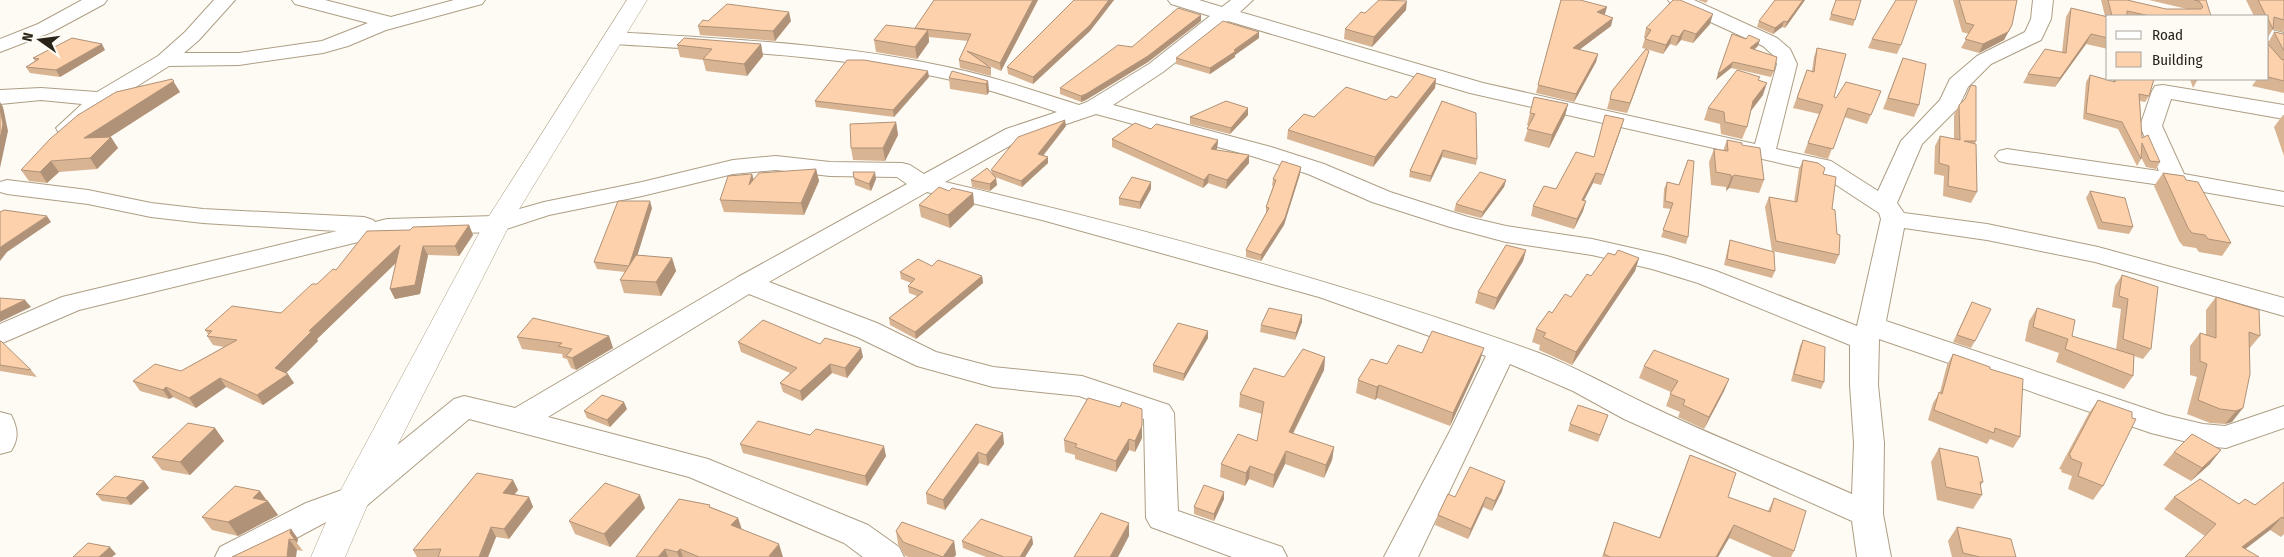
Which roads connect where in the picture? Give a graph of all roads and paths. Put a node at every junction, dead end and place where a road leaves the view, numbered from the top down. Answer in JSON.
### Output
{"nodes":[{"id":1,"x":97,"y":0,"type":"edge"},
{"id":2,"x":225,"y":0,"type":"edge"},
{"id":3,"x":302,"y":0,"type":"edge"},
{"id":4,"x":475,"y":0,"type":"edge"},
{"id":5,"x":637,"y":0,"type":"edge"},
{"id":6,"x":1178,"y":0,"type":"edge"},
{"id":7,"x":1243,"y":0,"type":"edge"},
{"id":8,"x":1678,"y":0,"type":"edge"},
{"id":9,"x":2043,"y":0,"type":"edge"},
{"id":10,"x":1224,"y":14,"type":"junction"},
{"id":11,"x":391,"y":23,"type":"junction"},
{"id":12,"x":2269,"y":35,"type":"edge"},
{"id":13,"x":614,"y":38,"type":"junction"},
{"id":14,"x":2284,"y":39,"type":"edge"},
{"id":15,"x":0,"y":46,"type":"edge"},
{"id":16,"x":165,"y":60,"type":"junction"},
{"id":17,"x":0,"y":97,"type":"edge"},
{"id":18,"x":101,"y":99,"type":"junction"},
{"id":19,"x":1087,"y":110,"type":"junction"},
{"id":20,"x":2284,"y":112,"type":"edge"},
{"id":21,"x":51,"y":142,"type":"edge"},
{"id":22,"x":1764,"y":152,"type":"junction"},
{"id":23,"x":2008,"y":156,"type":"dead end"},
{"id":24,"x":26,"y":168,"type":"edge"},
{"id":25,"x":2175,"y":180,"type":"junction"},
{"id":26,"x":923,"y":184,"type":"junction"},
{"id":27,"x":4,"y":192,"type":"edge"},
{"id":28,"x":2284,"y":200,"type":"edge"},
{"id":29,"x":1888,"y":212,"type":"junction"},
{"id":30,"x":497,"y":224,"type":"junction"},
{"id":31,"x":387,"y":227,"type":"junction"},
{"id":32,"x":748,"y":283,"type":"junction"},
{"id":33,"x":2284,"y":308,"type":"edge"},
{"id":34,"x":1868,"y":333,"type":"junction"},
{"id":35,"x":0,"y":335,"type":"edge"},
{"id":36,"x":1502,"y":352,"type":"junction"},
{"id":37,"x":2284,"y":416,"type":"edge"},
{"id":38,"x":519,"y":420,"type":"junction"},
{"id":39,"x":0,"y":423,"type":"edge"},
{"id":40,"x":0,"y":443,"type":"edge"},
{"id":41,"x":353,"y":499,"type":"junction"},
{"id":42,"x":1867,"y":514,"type":"junction"},
{"id":43,"x":232,"y":557,"type":"edge"},
{"id":44,"x":328,"y":557,"type":"edge"},
{"id":45,"x":887,"y":557,"type":"edge"},
{"id":46,"x":1270,"y":557,"type":"edge"},
{"id":47,"x":1401,"y":557,"type":"edge"},
{"id":48,"x":1874,"y":557,"type":"edge"}],
"edges":[{"from":1,"to":15,"type":"street"},
{"from":2,"to":16,"type":"street"},
{"from":3,"to":11,"type":"street"},
{"from":4,"to":11,"type":"street"},
{"from":5,"to":13,"type":"street"},
{"from":6,"to":10,"type":"street"},
{"from":7,"to":10,"type":"street"},
{"from":8,"to":22,"type":"street"},
{"from":9,"to":29,"type":"street"},
{"from":10,"to":19,"type":"street"},
{"from":10,"to":22,"type":"street"},
{"from":11,"to":16,"type":"street"},
{"from":12,"to":14,"type":"street"},
{"from":13,"to":19,"type":"street"},
{"from":13,"to":30,"type":"street"},
{"from":16,"to":18,"type":"street"},
{"from":17,"to":18,"type":"street"},
{"from":18,"to":21,"type":"street"},
{"from":19,"to":26,"type":"street"},
{"from":19,"to":34,"type":"street"},
{"from":20,"to":25,"type":"street"},
{"from":22,"to":29,"type":"street"},
{"from":23,"to":25,"type":"street"},
{"from":24,"to":27,"type":"street"},
{"from":25,"to":28,"type":"street"},
{"from":26,"to":30,"type":"street"},
{"from":26,"to":32,"type":"street"},
{"from":26,"to":36,"type":"street"},
{"from":27,"to":31,"type":"street"},
{"from":29,"to":33,"type":"street"},
{"from":29,"to":34,"type":"street"},
{"from":30,"to":31,"type":"street"},
{"from":30,"to":41,"type":"street"},
{"from":31,"to":35,"type":"street"},
{"from":32,"to":38,"type":"street"},
{"from":32,"to":46,"type":"street"},
{"from":34,"to":37,"type":"street"},
{"from":34,"to":42,"type":"street"},
{"from":36,"to":42,"type":"street"},
{"from":36,"to":47,"type":"street"},
{"from":38,"to":41,"type":"street"},
{"from":38,"to":45,"type":"street"},
{"from":39,"to":40,"type":"street"},
{"from":41,"to":43,"type":"street"},
{"from":41,"to":44,"type":"street"},
{"from":42,"to":48,"type":"street"}]}
